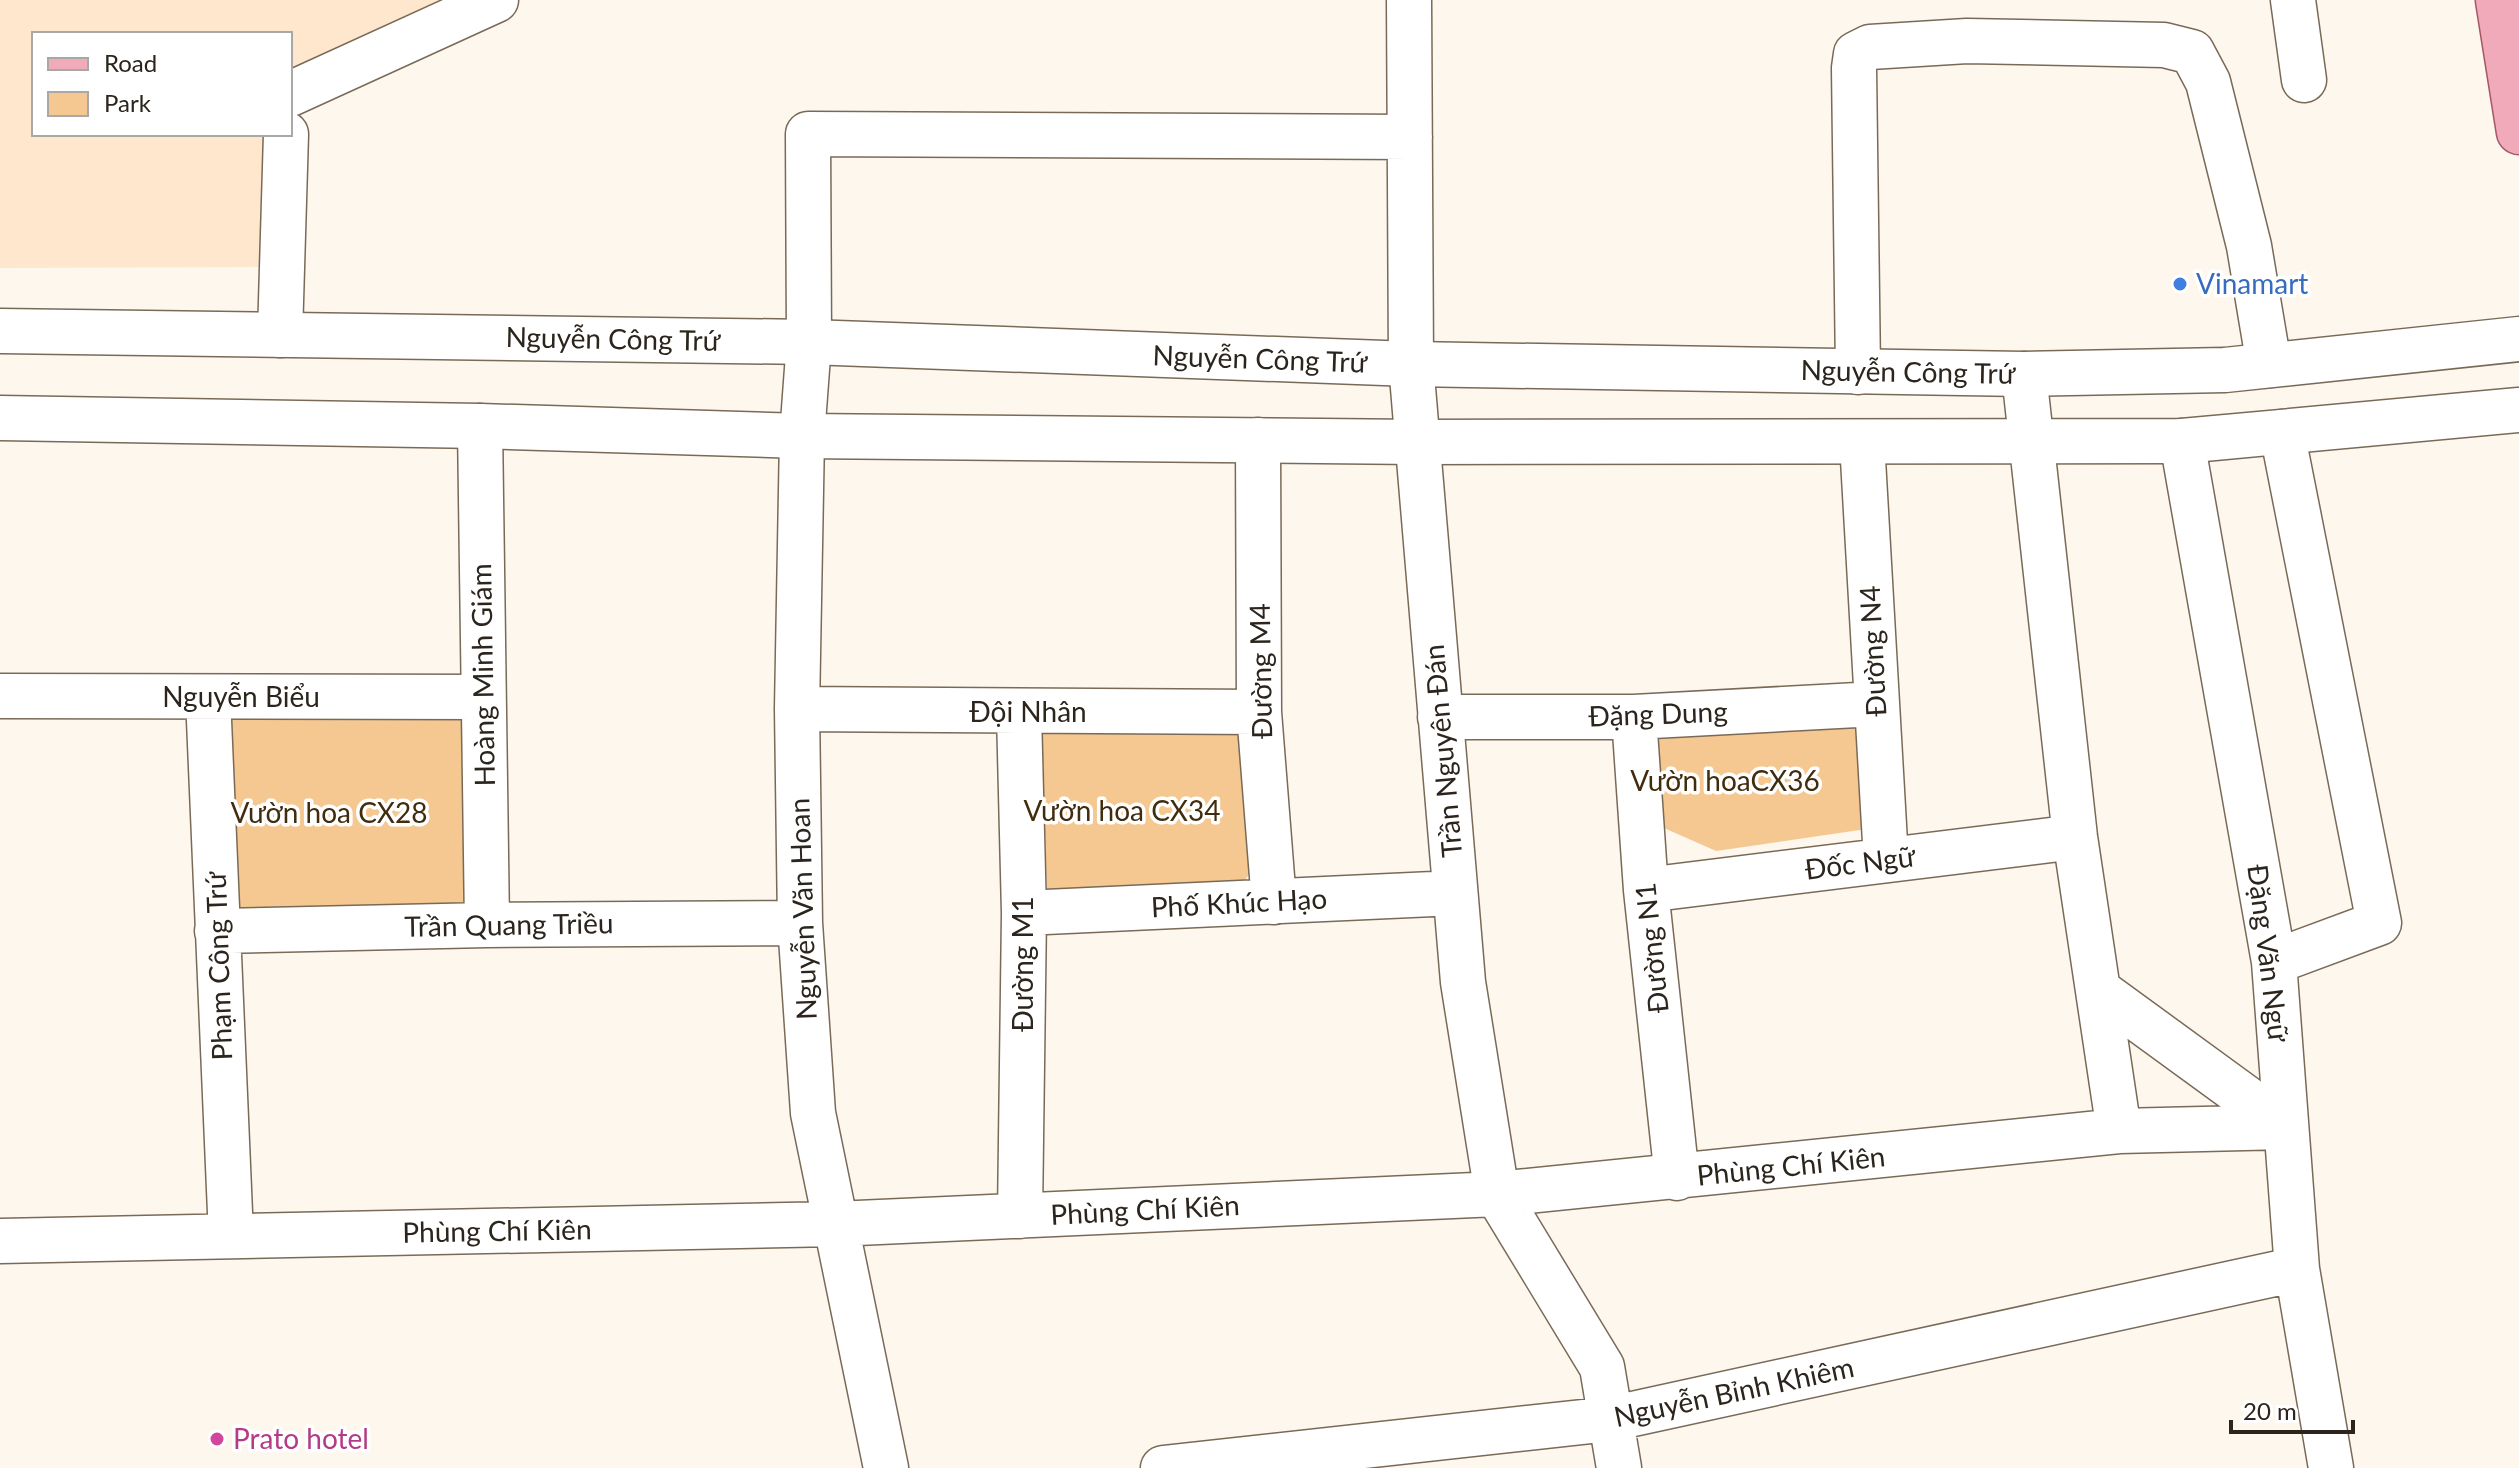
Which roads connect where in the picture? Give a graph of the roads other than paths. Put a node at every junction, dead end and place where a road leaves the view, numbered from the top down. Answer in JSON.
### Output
{"nodes":[{"id":1,"x":496,"y":0,"type":"edge"},
{"id":2,"x":1409,"y":0,"type":"edge"},
{"id":3,"x":2293,"y":0,"type":"edge"},
{"id":4,"x":2498,"y":0,"type":"edge"},
{"id":5,"x":2304,"y":80,"type":"dead end"},
{"id":6,"x":292,"y":93,"type":"edge"},
{"id":7,"x":2519,"y":132,"type":"edge"},
{"id":8,"x":286,"y":136,"type":"edge"},
{"id":9,"x":1410,"y":137,"type":"junction"},
{"id":10,"x":0,"y":331,"type":"edge"},
{"id":11,"x":280,"y":335,"type":"junction"},
{"id":12,"x":2519,"y":339,"type":"edge"},
{"id":13,"x":809,"y":342,"type":"junction"},
{"id":14,"x":1411,"y":364,"type":"junction"},
{"id":15,"x":2269,"y":365,"type":"junction"},
{"id":16,"x":1858,"y":372,"type":"junction"},
{"id":17,"x":2024,"y":374,"type":"junction"},
{"id":18,"x":2519,"y":410,"type":"edge"},
{"id":19,"x":0,"y":418,"type":"edge"},
{"id":20,"x":480,"y":426,"type":"junction"},
{"id":21,"x":2282,"y":432,"type":"junction"},
{"id":22,"x":802,"y":436,"type":"junction"},
{"id":23,"x":1258,"y":440,"type":"junction"},
{"id":24,"x":2031,"y":441,"type":"junction"},
{"id":25,"x":2182,"y":441,"type":"junction"},
{"id":26,"x":1418,"y":442,"type":"junction"},
{"id":27,"x":1862,"y":442,"type":"junction"},
{"id":28,"x":0,"y":696,"type":"edge"},
{"id":29,"x":208,"y":697,"type":"junction"},
{"id":30,"x":483,"y":697,"type":"junction"},
{"id":31,"x":1876,"y":704,"type":"junction"},
{"id":32,"x":797,"y":709,"type":"junction"},
{"id":33,"x":1259,"y":712,"type":"junction"},
{"id":34,"x":1019,"y":713,"type":"junction"},
{"id":35,"x":1440,"y":717,"type":"junction"},
{"id":36,"x":1634,"y":717,"type":"junction"},
{"id":37,"x":2075,"y":837,"type":"junction"},
{"id":38,"x":1886,"y":860,"type":"junction"},
{"id":39,"x":1646,"y":890,"type":"junction"},
{"id":40,"x":1455,"y":893,"type":"junction"},
{"id":41,"x":1274,"y":902,"type":"junction"},
{"id":42,"x":1024,"y":913,"type":"junction"},
{"id":43,"x":800,"y":923,"type":"junction"},
{"id":44,"x":487,"y":925,"type":"junction"},
{"id":45,"x":217,"y":931,"type":"junction"},
{"id":46,"x":2274,"y":962,"type":"junction"},
{"id":47,"x":2098,"y":990,"type":"junction"},
{"id":48,"x":2286,"y":1127,"type":"junction"},
{"id":49,"x":2119,"y":1131,"type":"junction"},
{"id":50,"x":1677,"y":1178,"type":"junction"},
{"id":51,"x":1497,"y":1194,"type":"junction"},
{"id":52,"x":1020,"y":1216,"type":"junction"},
{"id":53,"x":835,"y":1224,"type":"junction"},
{"id":54,"x":231,"y":1236,"type":"junction"},
{"id":55,"x":0,"y":1241,"type":"edge"},
{"id":56,"x":2297,"y":1269,"type":"junction"},
{"id":57,"x":1610,"y":1419,"type":"junction"},
{"id":58,"x":886,"y":1468,"type":"edge"},
{"id":59,"x":1163,"y":1468,"type":"edge"},
{"id":60,"x":1619,"y":1468,"type":"edge"},
{"id":61,"x":2331,"y":1468,"type":"edge"}],
"edges":[{"from":1,"to":6,"type":"street"},
{"from":2,"to":9,"type":"street","name":"Trần Nguyên Đán"},
{"from":3,"to":5,"type":"street"},
{"from":4,"to":7,"type":"main road"},
{"from":8,"to":11,"type":"street"},
{"from":9,"to":13,"type":"street","name":"Nguyễn Văn Hoan"},
{"from":9,"to":14,"type":"street","name":"Trần Nguyên Đán"},
{"from":10,"to":11,"type":"street","name":"Nguyễn Công Trứ"},
{"from":11,"to":13,"type":"street","name":"Nguyễn Công Trứ"},
{"from":12,"to":15,"type":"street","name":"Nguyễn Công Trứ"},
{"from":13,"to":14,"type":"street","name":"Nguyễn Công Trứ"},
{"from":13,"to":22,"type":"street","name":"Nguyễn Văn Hoan"},
{"from":14,"to":16,"type":"street","name":"Nguyễn Công Trứ"},
{"from":14,"to":26,"type":"street","name":"Trần Nguyên Đán"},
{"from":15,"to":16,"type":"street"},
{"from":15,"to":17,"type":"street","name":"Nguyễn Công Trứ"},
{"from":16,"to":17,"type":"street","name":"Nguyễn Công Trứ"},
{"from":17,"to":24,"type":"street"},
{"from":18,"to":21,"type":"street"},
{"from":19,"to":20,"type":"street"},
{"from":20,"to":22,"type":"street"},
{"from":20,"to":30,"type":"street","name":"Hoàng Minh Giám"},
{"from":21,"to":25,"type":"street"},
{"from":21,"to":46,"type":"street"},
{"from":22,"to":23,"type":"street"},
{"from":22,"to":32,"type":"street","name":"Nguyễn Văn Hoan"},
{"from":23,"to":26,"type":"street"},
{"from":23,"to":33,"type":"street","name":"Đường M4"},
{"from":24,"to":25,"type":"street"},
{"from":24,"to":27,"type":"street"},
{"from":24,"to":37,"type":"street"},
{"from":25,"to":46,"type":"street","name":"Đặng Văn Ngữ"},
{"from":26,"to":27,"type":"street"},
{"from":26,"to":35,"type":"street","name":"Trần Nguyên Đán"},
{"from":27,"to":31,"type":"street","name":"Đường N4"},
{"from":28,"to":29,"type":"street","name":"Nguyễn Biểu"},
{"from":29,"to":30,"type":"street","name":"Nguyễn Biểu"},
{"from":29,"to":45,"type":"street","name":"Phạm Công Trứ"},
{"from":30,"to":44,"type":"street","name":"Hoàng Minh Giám"},
{"from":31,"to":36,"type":"street","name":"Đặng Dung"},
{"from":31,"to":38,"type":"street","name":"Đường N4"},
{"from":32,"to":34,"type":"street","name":"Đội Nhân"},
{"from":32,"to":43,"type":"street","name":"Nguyễn Văn Hoan"},
{"from":33,"to":34,"type":"street","name":"Đội Nhân"},
{"from":33,"to":41,"type":"street","name":"Đường M4"},
{"from":34,"to":42,"type":"street","name":"Đường M1"},
{"from":35,"to":36,"type":"street","name":"Đặng Dung"},
{"from":35,"to":40,"type":"street","name":"Trần Nguyên Đán"},
{"from":36,"to":39,"type":"street","name":"Đường N1"},
{"from":37,"to":38,"type":"street","name":"Đốc Ngữ"},
{"from":37,"to":47,"type":"street"},
{"from":38,"to":39,"type":"street","name":"Đốc Ngữ"},
{"from":39,"to":50,"type":"street","name":"Đường N1"},
{"from":40,"to":41,"type":"street","name":"Phố Khúc Hạo"},
{"from":40,"to":51,"type":"street","name":"Trần Nguyên Đán"},
{"from":41,"to":42,"type":"street","name":"Phố Khúc Hạo"},
{"from":42,"to":52,"type":"street","name":"Đường M1"},
{"from":43,"to":44,"type":"street","name":"Trần Quang Triều"},
{"from":43,"to":53,"type":"street","name":"Nguyễn Văn Hoan"},
{"from":44,"to":45,"type":"street","name":"Trần Quang Triều"},
{"from":45,"to":54,"type":"street","name":"Phạm Công Trứ"},
{"from":46,"to":48,"type":"street","name":"Đặng Văn Ngữ"},
{"from":47,"to":48,"type":"street"},
{"from":47,"to":49,"type":"street"},
{"from":48,"to":49,"type":"street","name":"Phùng Chí Kiên"},
{"from":48,"to":56,"type":"street","name":"Đặng Văn Ngữ"},
{"from":49,"to":50,"type":"street","name":"Phùng Chí Kiên"},
{"from":50,"to":51,"type":"street","name":"Phùng Chí Kiên"},
{"from":51,"to":52,"type":"street","name":"Phùng Chí Kiên"},
{"from":51,"to":57,"type":"street","name":"Trần Nguyên Đán"},
{"from":52,"to":53,"type":"street","name":"Phùng Chí Kiên"},
{"from":53,"to":54,"type":"street","name":"Phùng Chí Kiên"},
{"from":53,"to":58,"type":"street","name":"Nguyễn Văn Hoan"},
{"from":54,"to":55,"type":"street","name":"Phùng Chí Kiên"},
{"from":56,"to":57,"type":"street","name":"Nguyễn Bỉnh Khiêm"},
{"from":56,"to":61,"type":"street","name":"Đặng Văn Ngữ"},
{"from":57,"to":59,"type":"street","name":"Nguyễn Bỉnh Khiêm"},
{"from":57,"to":60,"type":"street","name":"Trần Nguyên Đán"}]}
